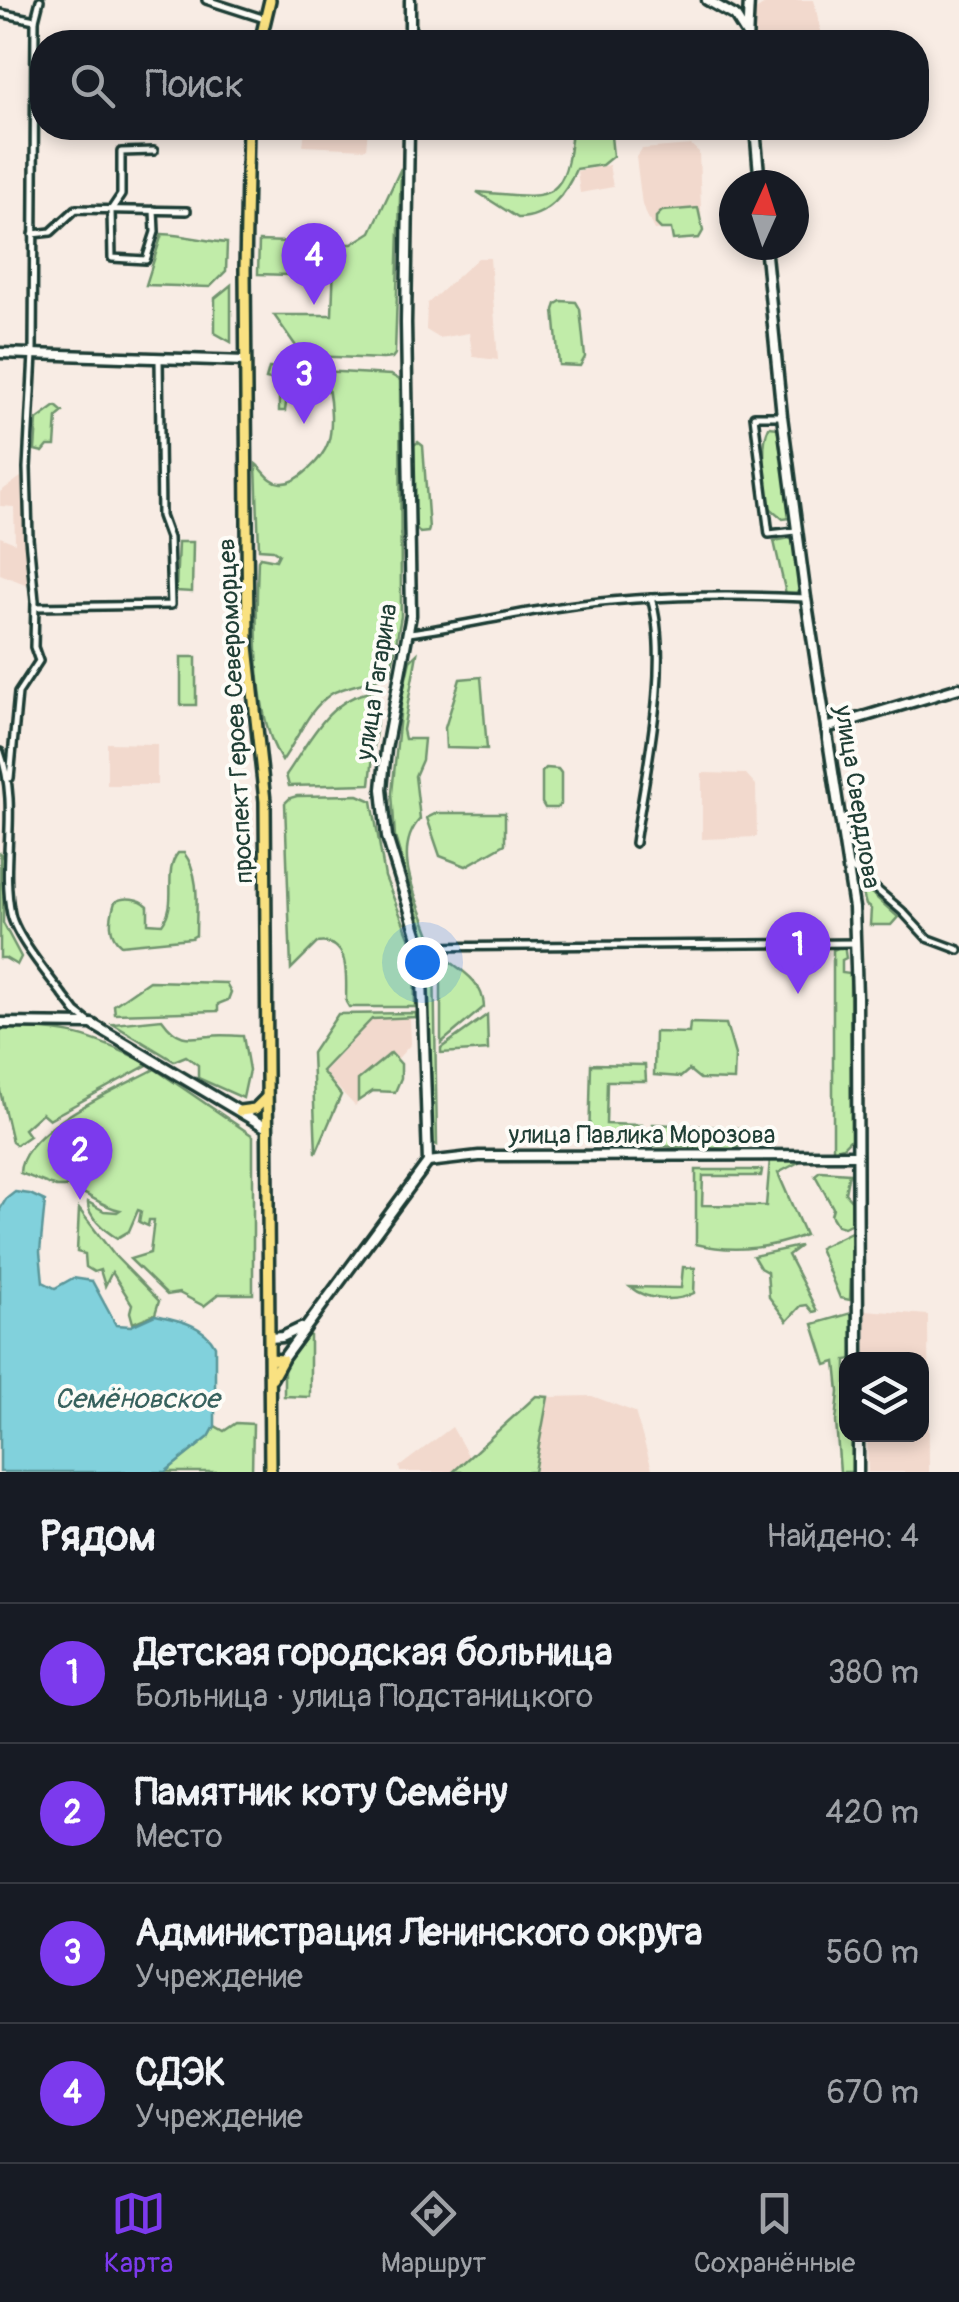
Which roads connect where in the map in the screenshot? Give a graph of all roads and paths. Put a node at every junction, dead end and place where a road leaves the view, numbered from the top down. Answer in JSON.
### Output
{"nodes":[{"id":1,"x":40,"y":0,"type":"edge"},
{"id":2,"x":206,"y":0,"type":"edge"},
{"id":3,"x":270,"y":0,"type":"edge"},
{"id":4,"x":410,"y":0,"type":"edge"},
{"id":5,"x":708,"y":0,"type":"edge"},
{"id":6,"x":748,"y":0,"type":"edge"},
{"id":7,"x":0,"y":13,"type":"edge"},
{"id":8,"x":265,"y":19,"type":"junction"},
{"id":9,"x":35,"y":20,"type":"junction"},
{"id":10,"x":35,"y":30,"type":"edge"},
{"id":11,"x":263,"y":30,"type":"edge"},
{"id":12,"x":410,"y":30,"type":"edge"},
{"id":13,"x":742,"y":30,"type":"edge"},
{"id":14,"x":747,"y":30,"type":"edge"},
{"id":15,"x":34,"y":140,"type":"edge"},
{"id":16,"x":248,"y":140,"type":"edge"},
{"id":17,"x":410,"y":140,"type":"edge"},
{"id":18,"x":756,"y":140,"type":"edge"},
{"id":19,"x":154,"y":151,"type":"dead end"},
{"id":20,"x":759,"y":170,"type":"edge"},
{"id":21,"x":111,"y":210,"type":"junction"},
{"id":22,"x":154,"y":210,"type":"junction"},
{"id":23,"x":187,"y":211,"type":"dead end"},
{"id":24,"x":33,"y":234,"type":"junction"},
{"id":25,"x":767,"y":260,"type":"edge"},
{"id":26,"x":0,"y":352,"type":"edge"},
{"id":27,"x":33,"y":354,"type":"junction"},
{"id":28,"x":160,"y":358,"type":"junction"},
{"id":29,"x":246,"y":360,"type":"junction"},
{"id":30,"x":782,"y":416,"type":"junction"},
{"id":31,"x":799,"y":531,"type":"junction"},
{"id":32,"x":651,"y":598,"type":"junction"},
{"id":33,"x":806,"y":598,"type":"junction"},
{"id":34,"x":35,"y":607,"type":"junction"},
{"id":35,"x":409,"y":634,"type":"junction"},
{"id":36,"x":959,"y":688,"type":"edge"},
{"id":37,"x":826,"y":728,"type":"junction"},
{"id":38,"x":0,"y":752,"type":"edge"},
{"id":39,"x":10,"y":778,"type":"junction"},
{"id":40,"x":636,"y":843,"type":"dead end"},
{"id":41,"x":848,"y":866,"type":"junction"},
{"id":42,"x":856,"y":943,"type":"junction"},
{"id":43,"x":421,"y":947,"type":"junction"},
{"id":44,"x":959,"y":950,"type":"edge"},
{"id":45,"x":0,"y":1024,"type":"edge"},
{"id":46,"x":92,"y":1024,"type":"junction"},
{"id":47,"x":266,"y":1098,"type":"junction"},
{"id":48,"x":240,"y":1111,"type":"junction"},
{"id":49,"x":267,"y":1128,"type":"junction"},
{"id":50,"x":857,"y":1155,"type":"junction"},
{"id":51,"x":428,"y":1162,"type":"junction"},
{"id":52,"x":312,"y":1320,"type":"junction"},
{"id":53,"x":270,"y":1338,"type":"junction"},
{"id":54,"x":858,"y":1352,"type":"edge"},
{"id":55,"x":276,"y":1360,"type":"junction"},
{"id":56,"x":858,"y":1442,"type":"edge"},
{"id":57,"x":270,"y":1472,"type":"edge"},
{"id":58,"x":858,"y":1472,"type":"edge"}],
"edges":[{"from":1,"to":9,"type":"street"},
{"from":2,"to":8,"type":"street"},
{"from":3,"to":8,"type":"main road"},
{"from":4,"to":12,"type":"street"},
{"from":5,"to":13,"type":"street"},
{"from":6,"to":14,"type":"street"},
{"from":7,"to":9,"type":"street"},
{"from":8,"to":11,"type":"main road"},
{"from":9,"to":10,"type":"street"},
{"from":15,"to":24,"type":"street"},
{"from":16,"to":29,"type":"main road","name":"проспект Героев Североморцев"},
{"from":17,"to":35,"type":"street","name":"улица Гагарина"},
{"from":18,"to":20,"type":"street"},
{"from":19,"to":21,"type":"street"},
{"from":21,"to":22,"type":"street"},
{"from":21,"to":22,"type":"street"},
{"from":21,"to":24,"type":"street"},
{"from":22,"to":23,"type":"street"},
{"from":24,"to":27,"type":"street"},
{"from":25,"to":30,"type":"street","name":"улица Свердлова"},
{"from":26,"to":27,"type":"street"},
{"from":27,"to":28,"type":"street"},
{"from":27,"to":34,"type":"street"},
{"from":28,"to":29,"type":"street"},
{"from":28,"to":34,"type":"street"},
{"from":29,"to":47,"type":"main road","name":"проспект Героев Североморцев"},
{"from":30,"to":31,"type":"street","name":"улица Свердлова"},
{"from":30,"to":31,"type":"street"},
{"from":31,"to":33,"type":"street","name":"улица Свердлова"},
{"from":32,"to":33,"type":"street"},
{"from":32,"to":35,"type":"street"},
{"from":32,"to":40,"type":"street"},
{"from":33,"to":37,"type":"street","name":"улица Свердлова"},
{"from":34,"to":39,"type":"street"},
{"from":35,"to":43,"type":"street","name":"улица Гагарина"},
{"from":36,"to":37,"type":"street"},
{"from":37,"to":41,"type":"street","name":"улица Свердлова"},
{"from":38,"to":39,"type":"street"},
{"from":39,"to":46,"type":"street"},
{"from":41,"to":42,"type":"street","name":"улица Свердлова"},
{"from":41,"to":44,"type":"street"},
{"from":42,"to":43,"type":"street"},
{"from":42,"to":50,"type":"street","name":"улица Свердлова"},
{"from":43,"to":51,"type":"street","name":"улица Гагарина"},
{"from":45,"to":46,"type":"street"},
{"from":46,"to":48,"type":"street"},
{"from":47,"to":48,"type":"main road"},
{"from":47,"to":49,"type":"main road","name":"проспект Героев Североморцев"},
{"from":48,"to":49,"type":"street"},
{"from":49,"to":53,"type":"main road","name":"проспект Героев Североморцев"},
{"from":50,"to":51,"type":"street","name":"улица Павлика Морозова"},
{"from":50,"to":54,"type":"street","name":"улица Свердлова"},
{"from":51,"to":52,"type":"street"},
{"from":52,"to":53,"type":"street"},
{"from":52,"to":55,"type":"street"},
{"from":53,"to":55,"type":"main road","name":"проспект Героев Североморцев"},
{"from":55,"to":57,"type":"main road"},
{"from":56,"to":58,"type":"street"}]}
